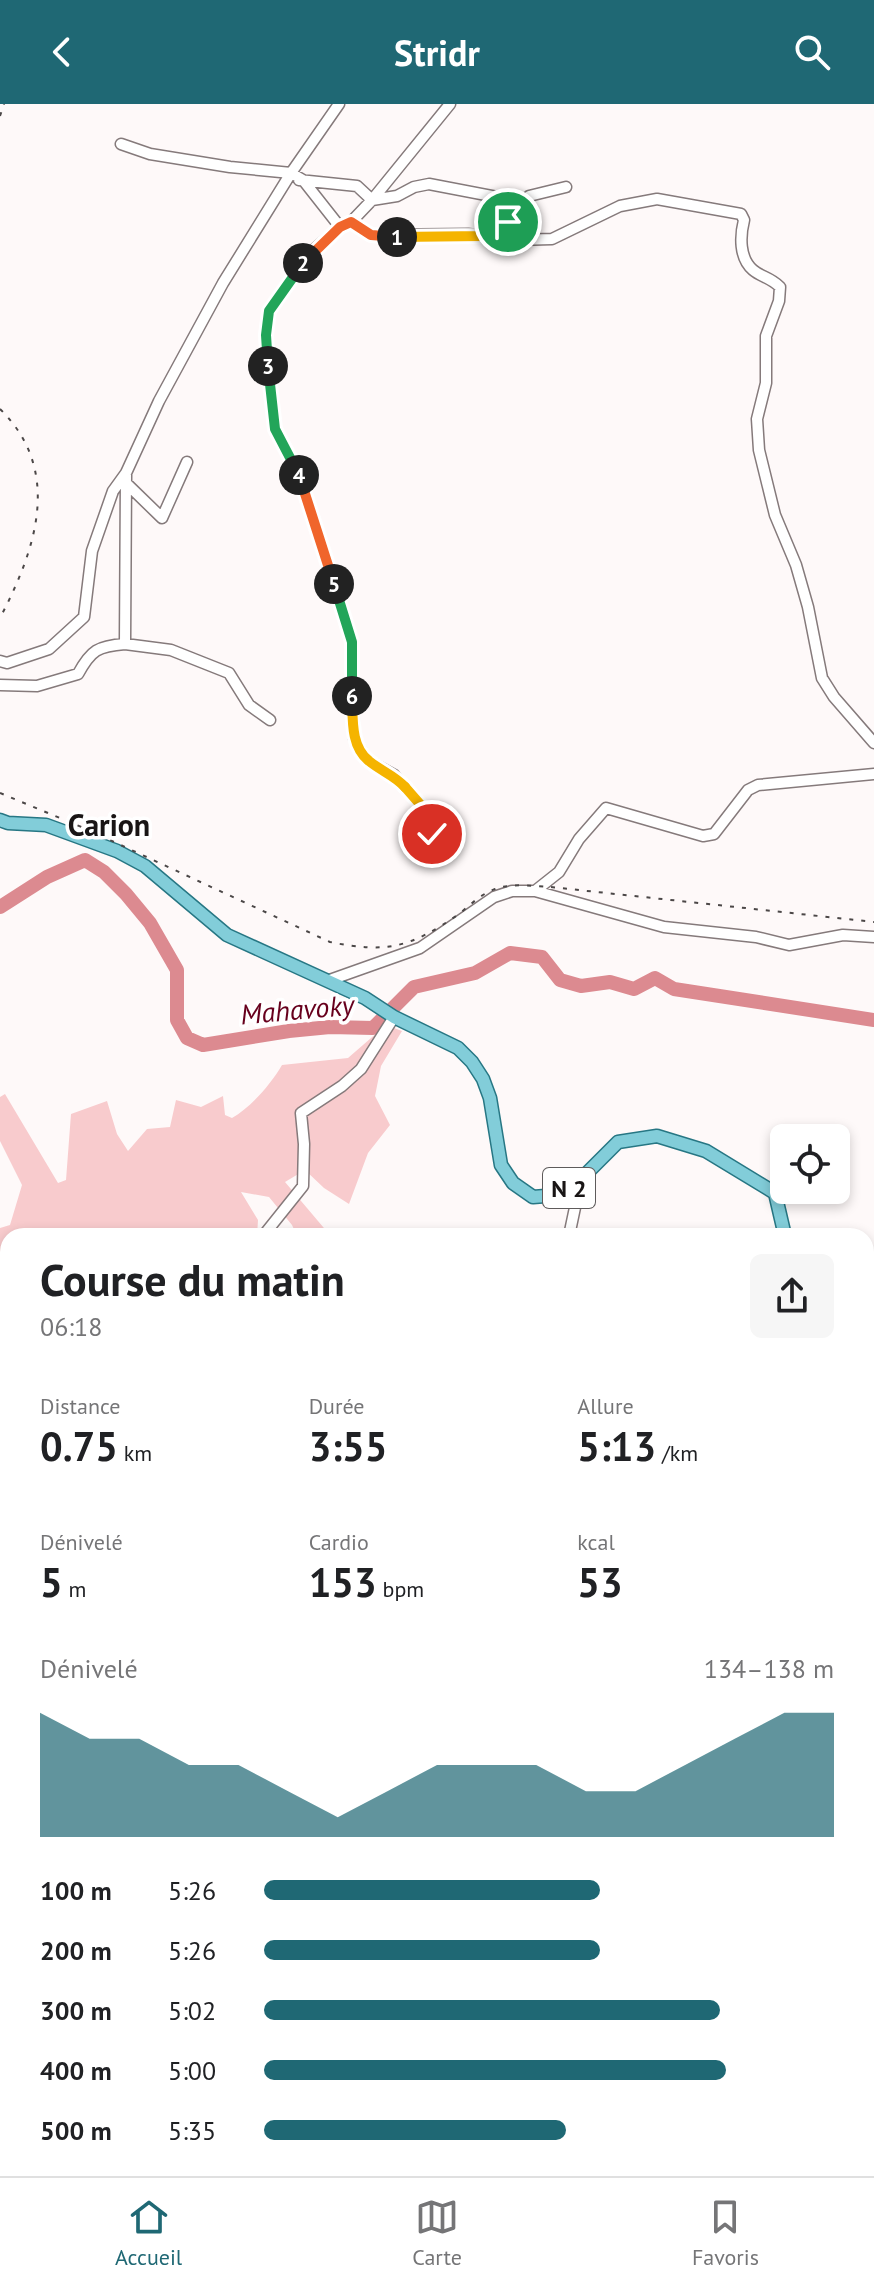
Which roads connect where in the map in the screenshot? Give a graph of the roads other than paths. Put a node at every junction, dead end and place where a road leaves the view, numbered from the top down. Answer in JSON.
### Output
{"nodes":[{"id":1,"x":339,"y":104,"type":"edge"},
{"id":2,"x":450,"y":104,"type":"edge"},
{"id":3,"x":121,"y":144,"type":"dead end"},
{"id":4,"x":288,"y":177,"type":"junction"},
{"id":5,"x":303,"y":180,"type":"junction"},
{"id":6,"x":566,"y":187,"type":"dead end"},
{"id":7,"x":502,"y":198,"type":"dead end"},
{"id":8,"x":372,"y":200,"type":"junction"},
{"id":9,"x":351,"y":222,"type":"junction"},
{"id":10,"x":340,"y":227,"type":"junction"},
{"id":11,"x":483,"y":236,"type":"junction"},
{"id":12,"x":187,"y":462,"type":"dead end"},
{"id":13,"x":126,"y":478,"type":"junction"},
{"id":14,"x":125,"y":644,"type":"junction"},
{"id":15,"x":0,"y":661,"type":"edge"},
{"id":16,"x":0,"y":685,"type":"edge"},
{"id":17,"x":270,"y":720,"type":"dead end"},
{"id":18,"x":874,"y":743,"type":"edge"},
{"id":19,"x":874,"y":774,"type":"edge"},
{"id":20,"x":0,"y":820,"type":"edge"},
{"id":21,"x":432,"y":834,"type":"dead end"},
{"id":22,"x":535,"y":891,"type":"junction"},
{"id":23,"x":874,"y":937,"type":"edge"},
{"id":24,"x":327,"y":981,"type":"junction"},
{"id":25,"x":394,"y":1017,"type":"junction"},
{"id":26,"x":581,"y":1179,"type":"junction"},
{"id":27,"x":269,"y":1228,"type":"edge"},
{"id":28,"x":571,"y":1228,"type":"edge"},
{"id":29,"x":783,"y":1228,"type":"edge"}],
"edges":[{"from":1,"to":4,"type":"street"},
{"from":2,"to":8,"type":"street"},
{"from":3,"to":4,"type":"street"},
{"from":4,"to":5,"type":"street"},
{"from":4,"to":13,"type":"street"},
{"from":5,"to":8,"type":"street"},
{"from":5,"to":10,"type":"street"},
{"from":6,"to":11,"type":"street"},
{"from":7,"to":8,"type":"street"},
{"from":8,"to":9,"type":"street"},
{"from":9,"to":10,"type":"street"},
{"from":9,"to":11,"type":"street"},
{"from":10,"to":21,"type":"street"},
{"from":11,"to":18,"type":"street"},
{"from":12,"to":13,"type":"street"},
{"from":13,"to":14,"type":"street"},
{"from":13,"to":15,"type":"street"},
{"from":14,"to":16,"type":"street"},
{"from":14,"to":17,"type":"street"},
{"from":19,"to":22,"type":"street"},
{"from":20,"to":24,"type":"main road","number":"N 2"},
{"from":22,"to":23,"type":"street"},
{"from":22,"to":24,"type":"street"},
{"from":24,"to":25,"type":"main road","number":"N 2"},
{"from":25,"to":26,"type":"main road","number":"N 2"},
{"from":25,"to":27,"type":"street"},
{"from":26,"to":28,"type":"street"},
{"from":26,"to":29,"type":"main road","number":"N 2"}]}
